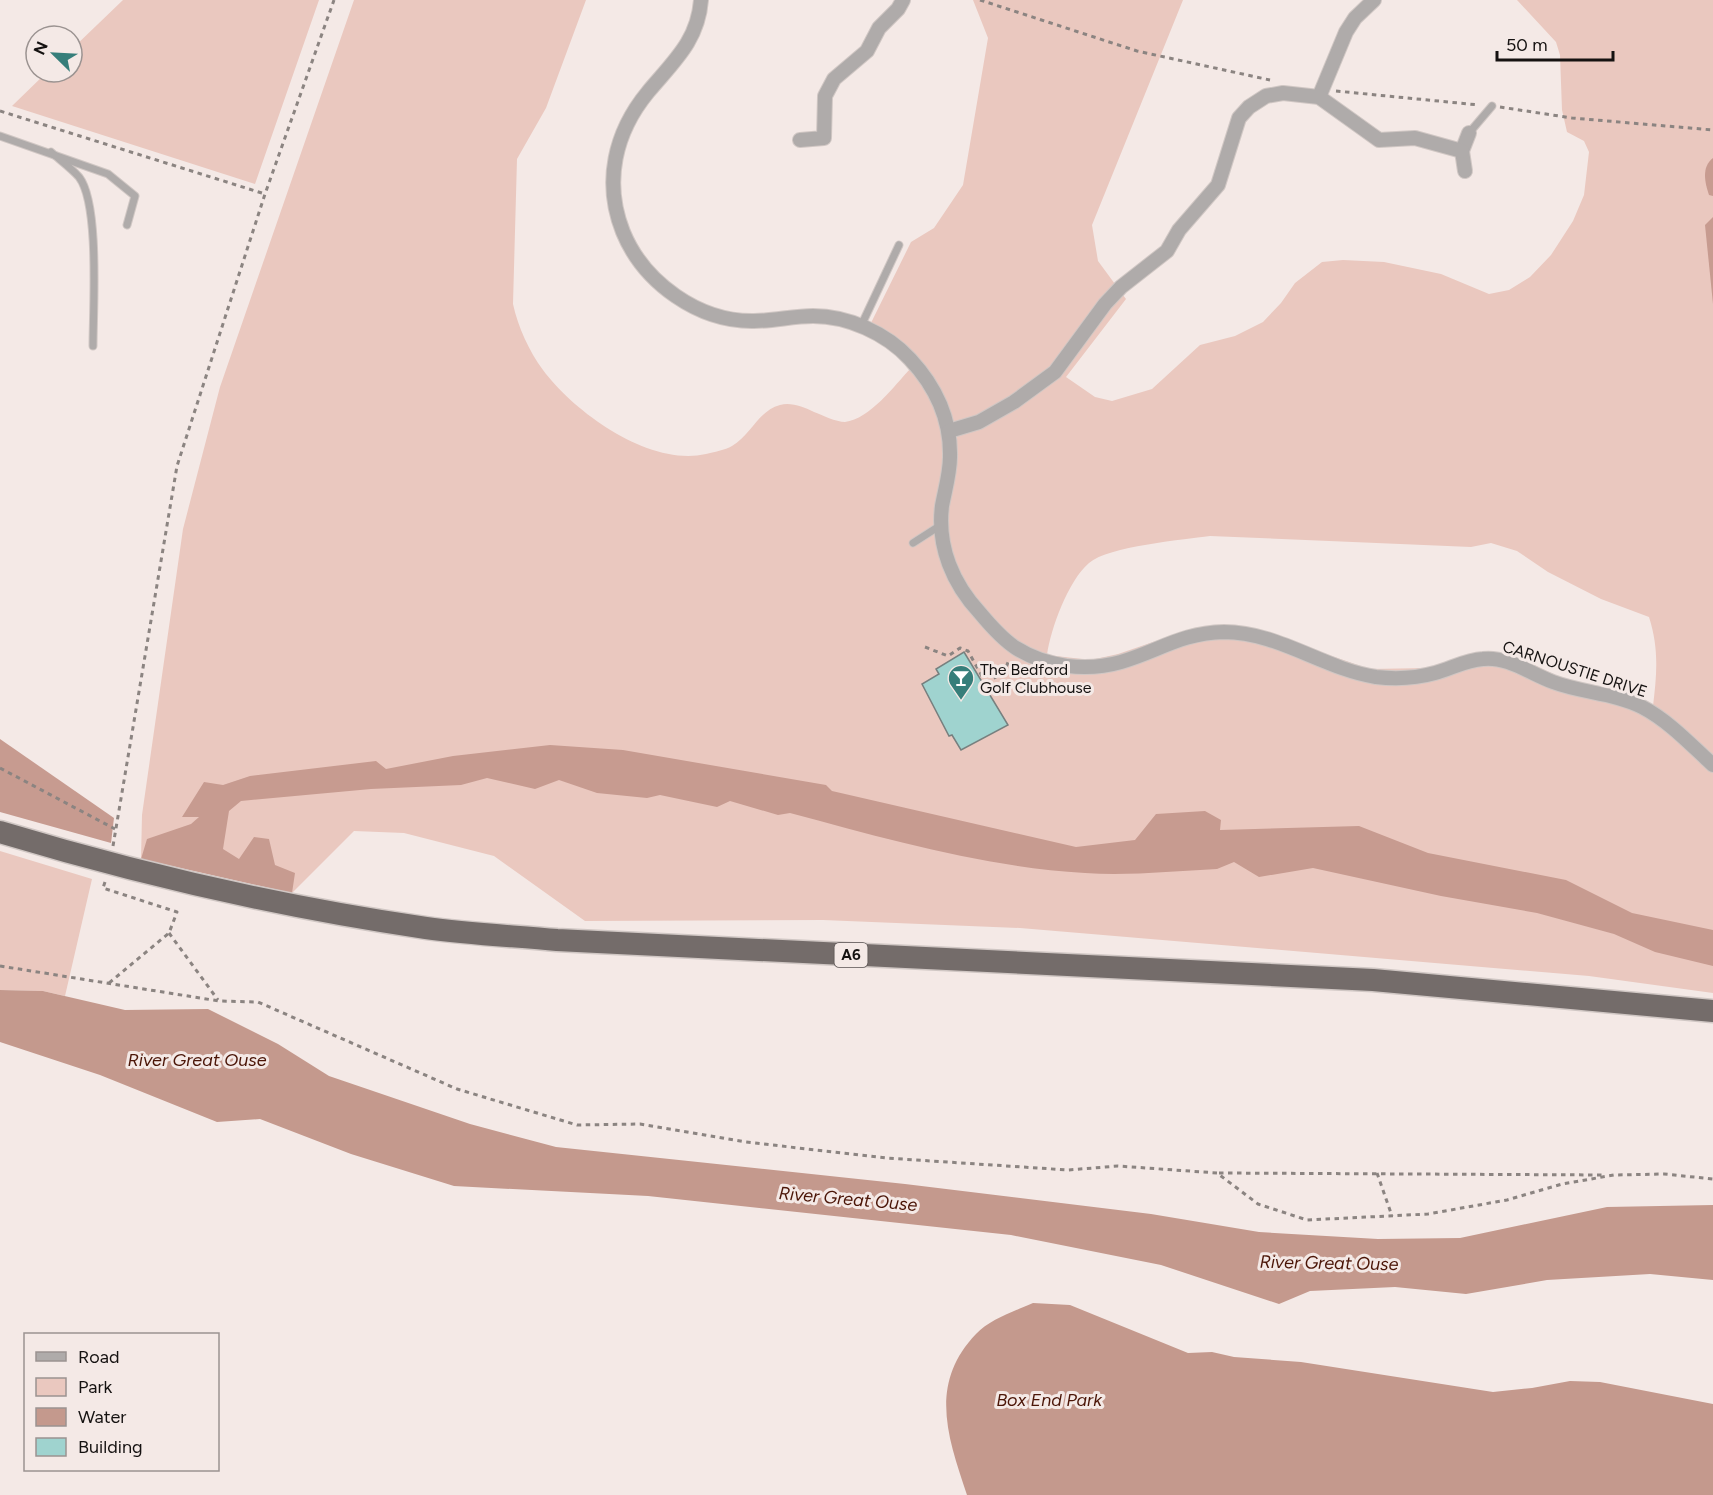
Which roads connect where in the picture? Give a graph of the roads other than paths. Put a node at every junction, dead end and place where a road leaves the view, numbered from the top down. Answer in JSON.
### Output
{"nodes":[{"id":1,"x":700,"y":0,"type":"edge"},
{"id":2,"x":903,"y":0,"type":"edge"},
{"id":3,"x":1374,"y":0,"type":"edge"},
{"id":4,"x":1320,"y":93,"type":"junction"},
{"id":5,"x":1492,"y":106,"type":"road end"},
{"id":6,"x":1469,"y":133,"type":"joint"},
{"id":7,"x":0,"y":136,"type":"edge"},
{"id":8,"x":800,"y":140,"type":"dead end"},
{"id":9,"x":1462,"y":151,"type":"junction"},
{"id":10,"x":51,"y":152,"type":"junction"},
{"id":11,"x":1466,"y":171,"type":"dead end"},
{"id":12,"x":127,"y":225,"type":"dead end"},
{"id":13,"x":899,"y":244,"type":"dead end"},
{"id":14,"x":861,"y":326,"type":"junction"},
{"id":15,"x":93,"y":346,"type":"dead end"},
{"id":16,"x":949,"y":431,"type":"junction"},
{"id":17,"x":941,"y":525,"type":"junction"},
{"id":18,"x":913,"y":543,"type":"dead end"},
{"id":19,"x":1713,"y":765,"type":"edge"},
{"id":20,"x":0,"y":832,"type":"edge"},
{"id":21,"x":1713,"y":1011,"type":"edge"}],
"edges":[{"from":1,"to":14,"type":"street","name":"CARNOUSTIE DRIVE"},
{"from":2,"to":8,"type":"street"},
{"from":3,"to":4,"type":"street"},
{"from":4,"to":9,"type":"street"},
{"from":4,"to":16,"type":"street"},
{"from":5,"to":6,"type":"lane"},
{"from":6,"to":9,"type":"street"},
{"from":7,"to":10,"type":"lane"},
{"from":9,"to":11,"type":"street"},
{"from":10,"to":12,"type":"lane"},
{"from":10,"to":15,"type":"lane"},
{"from":13,"to":14,"type":"lane"},
{"from":14,"to":16,"type":"street","name":"CARNOUSTIE DRIVE"},
{"from":16,"to":17,"type":"street","name":"CARNOUSTIE DRIVE"},
{"from":17,"to":18,"type":"lane"},
{"from":17,"to":19,"type":"street","name":"CARNOUSTIE DRIVE"},
{"from":20,"to":21,"type":"highway","number":"A6"}]}
